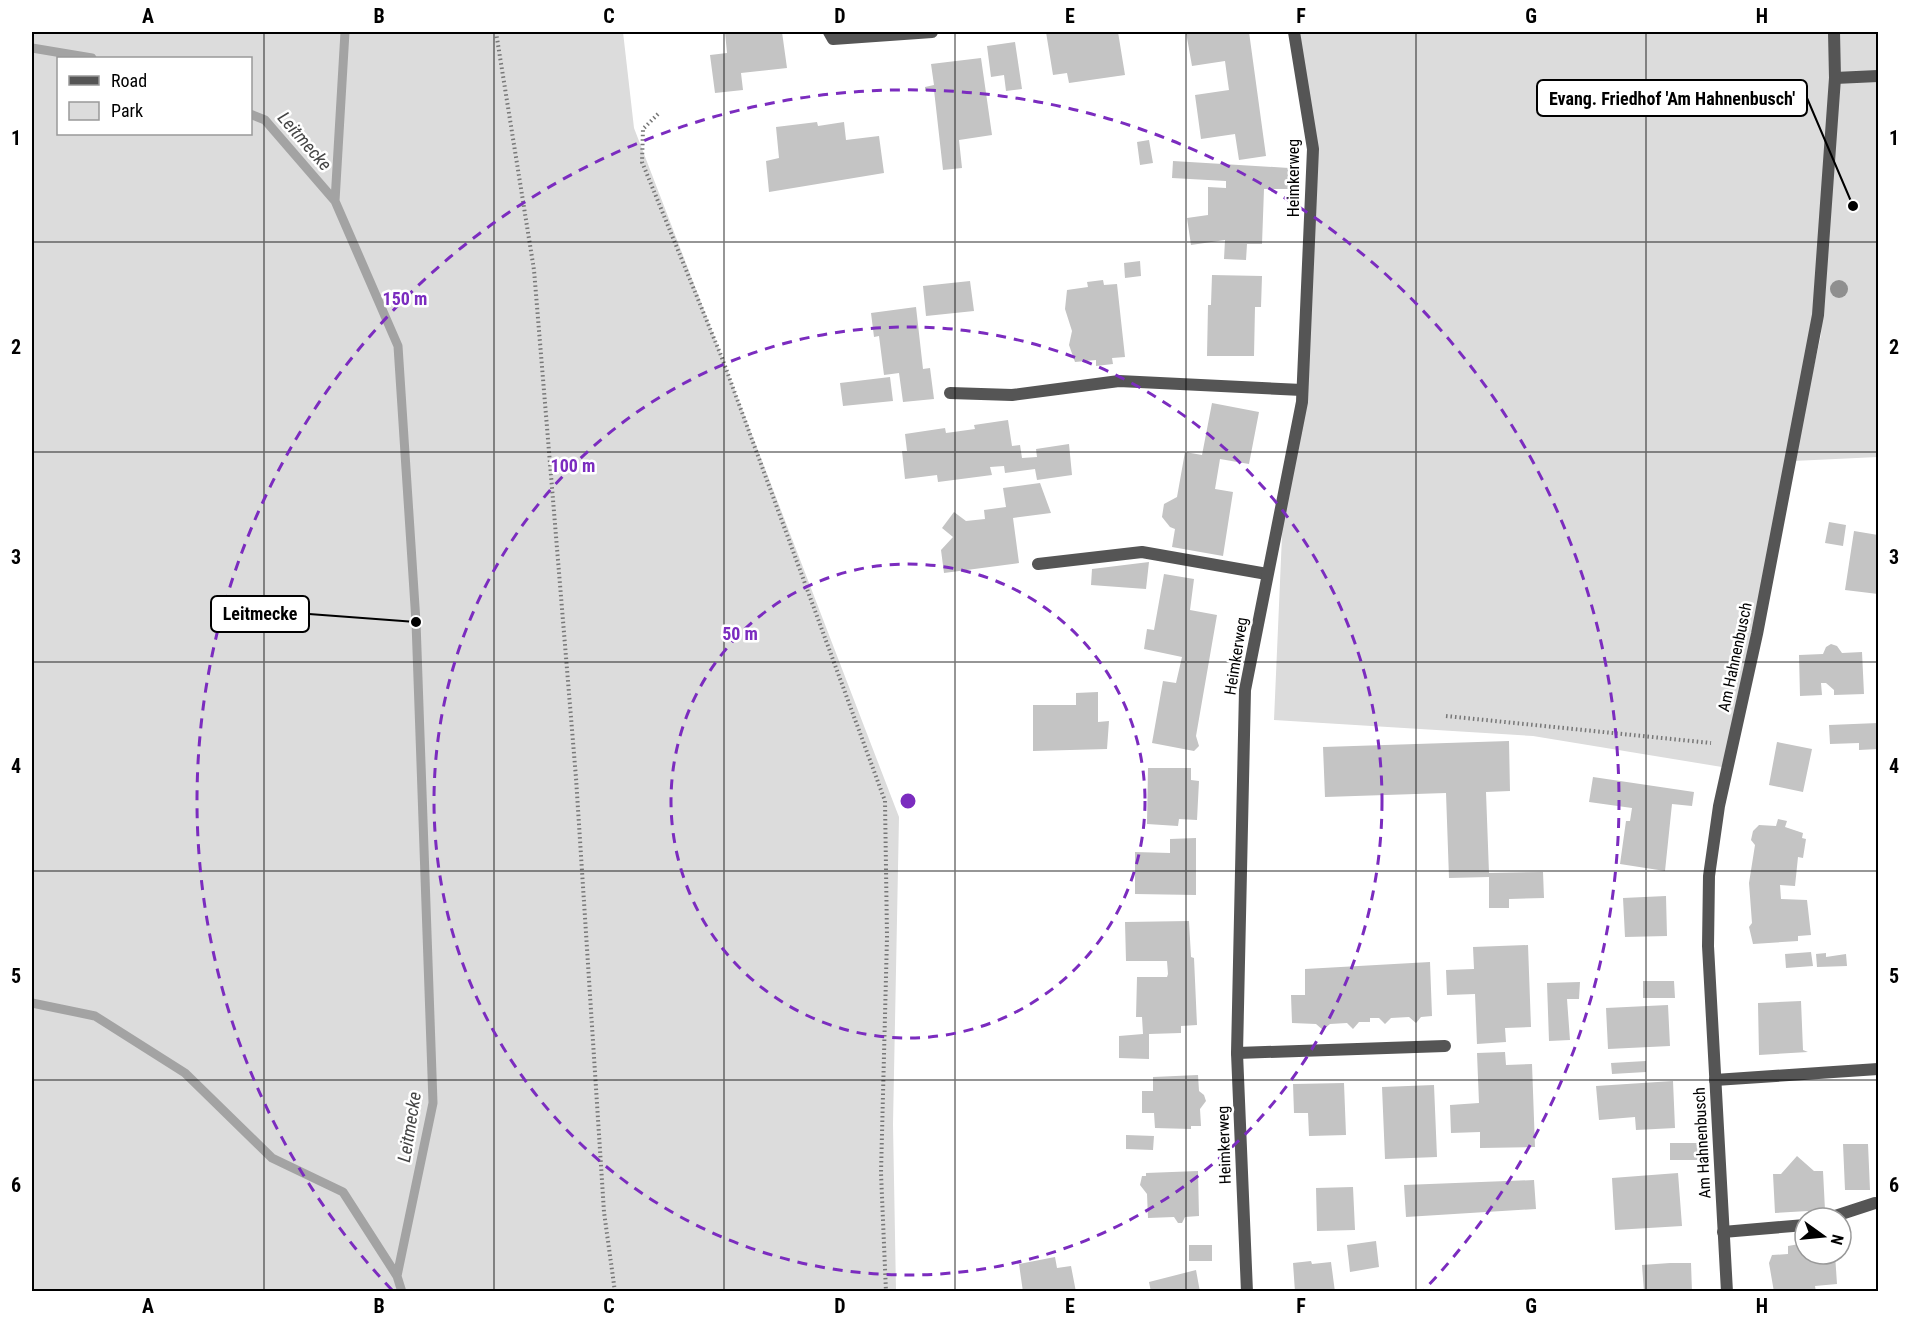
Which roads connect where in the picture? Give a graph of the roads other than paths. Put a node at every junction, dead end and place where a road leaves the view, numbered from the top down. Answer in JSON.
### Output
{"nodes":[{"id":1,"x":829,"y":32,"type":"edge"},
{"id":2,"x":932,"y":32,"type":"edge"},
{"id":3,"x":1294,"y":32,"type":"edge"},
{"id":4,"x":1834,"y":32,"type":"edge"},
{"id":5,"x":1878,"y":76,"type":"edge"},
{"id":6,"x":1835,"y":78,"type":"junction"},
{"id":7,"x":1302,"y":390,"type":"junction"},
{"id":8,"x":950,"y":393,"type":"dead end"},
{"id":9,"x":1038,"y":564,"type":"dead end"},
{"id":10,"x":1268,"y":574,"type":"junction"},
{"id":11,"x":1445,"y":1046,"type":"dead end"},
{"id":12,"x":1237,"y":1053,"type":"junction"},
{"id":13,"x":1878,"y":1069,"type":"edge"},
{"id":14,"x":1715,"y":1080,"type":"junction"},
{"id":15,"x":1875,"y":1203,"type":"dead end"},
{"id":16,"x":1853,"y":1210,"type":"edge"},
{"id":17,"x":1793,"y":1226,"type":"edge"},
{"id":18,"x":1723,"y":1232,"type":"junction"},
{"id":19,"x":1247,"y":1292,"type":"edge"},
{"id":20,"x":1727,"y":1292,"type":"edge"}],
"edges":[{"from":1,"to":2,"type":"street"},
{"from":3,"to":7,"type":"street","name":"Heimkerweg"},
{"from":4,"to":6,"type":"street","name":"Am Hahnenbusch"},
{"from":5,"to":6,"type":"street"},
{"from":6,"to":14,"type":"street","name":"Am Hahnenbusch"},
{"from":7,"to":8,"type":"street"},
{"from":7,"to":10,"type":"street","name":"Heimkerweg"},
{"from":9,"to":10,"type":"street"},
{"from":10,"to":12,"type":"street","name":"Heimkerweg"},
{"from":11,"to":12,"type":"street"},
{"from":12,"to":19,"type":"street","name":"Heimkerweg"},
{"from":13,"to":14,"type":"street"},
{"from":14,"to":18,"type":"street","name":"Am Hahnenbusch"},
{"from":15,"to":16,"type":"street"},
{"from":17,"to":18,"type":"street"},
{"from":18,"to":20,"type":"street","name":"Am Hahnenbusch"}]}
